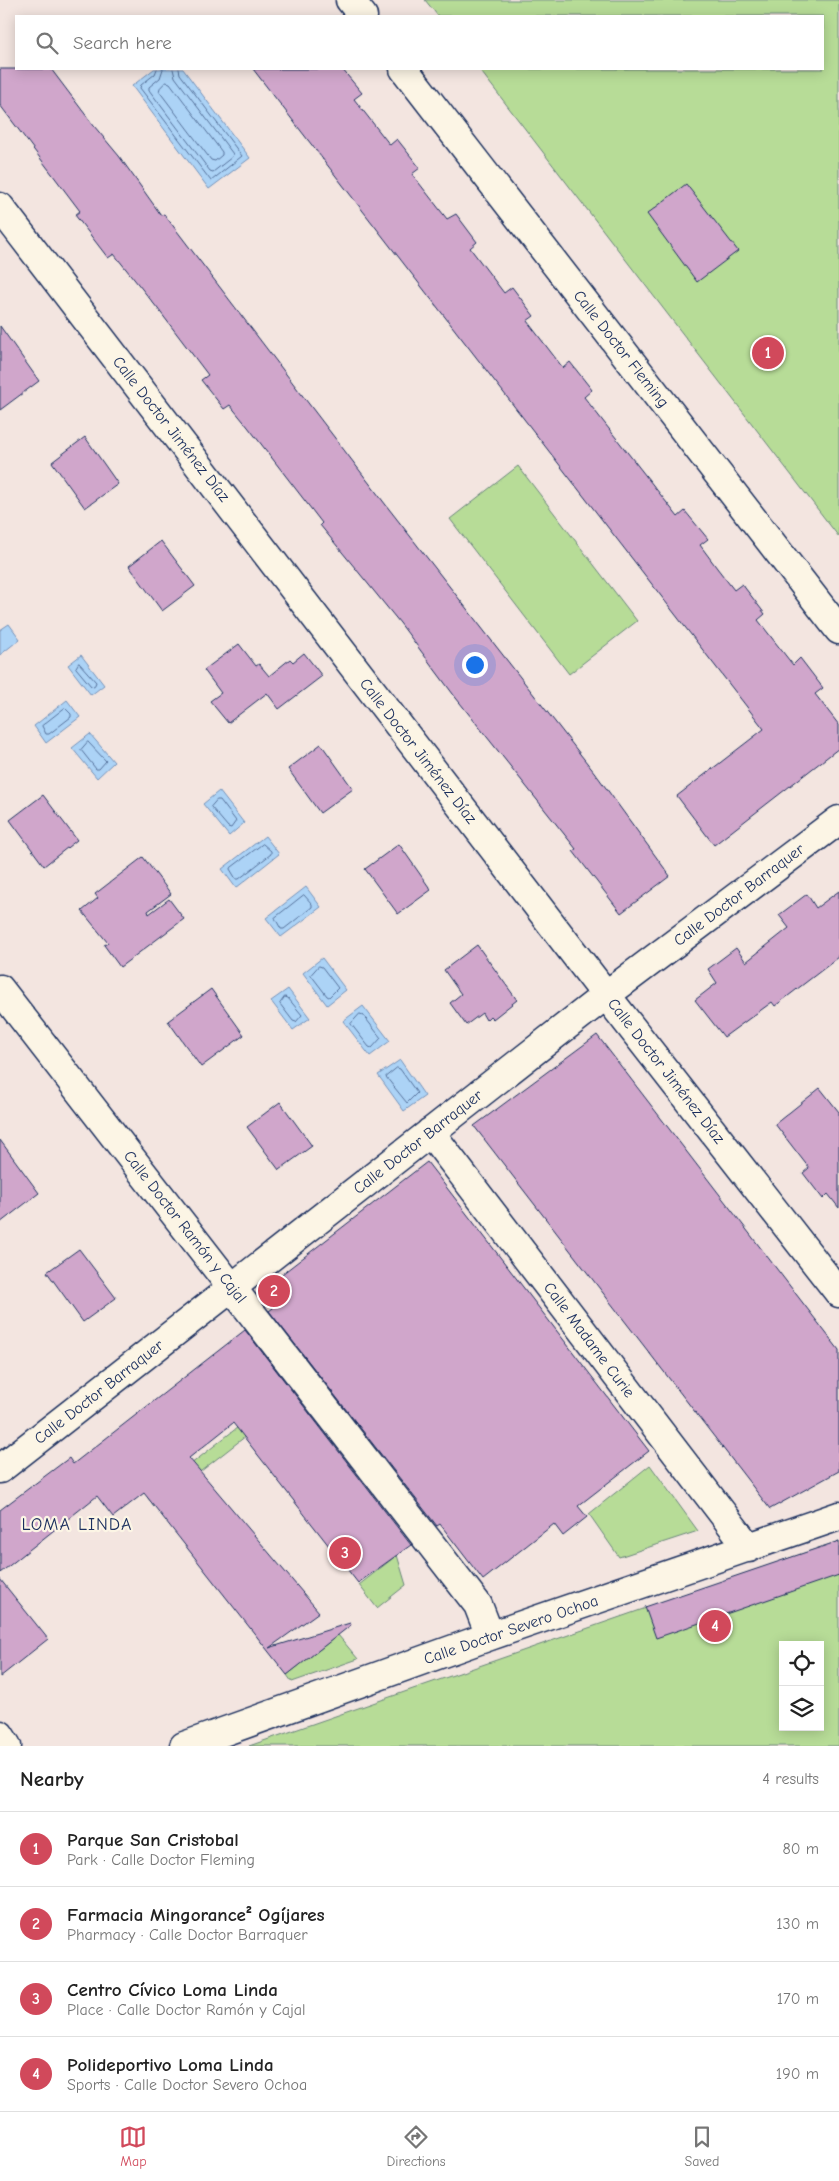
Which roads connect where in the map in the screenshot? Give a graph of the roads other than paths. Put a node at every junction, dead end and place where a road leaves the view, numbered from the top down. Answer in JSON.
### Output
{"nodes":[{"id":1,"x":350,"y":0,"type":"edge"},
{"id":2,"x":362,"y":15,"type":"edge"},
{"id":3,"x":405,"y":70,"type":"edge"},
{"id":4,"x":0,"y":207,"type":"edge"},
{"id":5,"x":839,"y":630,"type":"edge"},
{"id":6,"x":839,"y":820,"type":"edge"},
{"id":7,"x":0,"y":989,"type":"edge"},
{"id":8,"x":606,"y":995,"type":"junction"},
{"id":9,"x":430,"y":1132,"type":"junction"},
{"id":10,"x":233,"y":1289,"type":"junction"},
{"id":11,"x":839,"y":1292,"type":"edge"},
{"id":12,"x":0,"y":1469,"type":"edge"},
{"id":13,"x":839,"y":1516,"type":"edge"},
{"id":14,"x":749,"y":1548,"type":"junction"},
{"id":15,"x":490,"y":1636,"type":"junction"},
{"id":16,"x":0,"y":1735,"type":"edge"},
{"id":17,"x":7,"y":1746,"type":"edge"},
{"id":18,"x":184,"y":1746,"type":"edge"}],
"edges":[{"from":1,"to":2,"type":"street"},
{"from":3,"to":5,"type":"street","name":"Calle Doctor Fleming"},
{"from":4,"to":8,"type":"street","name":"Calle Doctor Jiménez Díaz"},
{"from":6,"to":8,"type":"street","name":"Calle Doctor Barraquer"},
{"from":7,"to":10,"type":"street","name":"Calle Doctor Ramón y Cajal"},
{"from":8,"to":9,"type":"street","name":"Calle Doctor Barraquer"},
{"from":8,"to":11,"type":"street","name":"Calle Doctor Jiménez Díaz"},
{"from":9,"to":10,"type":"street","name":"Calle Doctor Barraquer"},
{"from":9,"to":14,"type":"street","name":"Calle Madame Curie"},
{"from":10,"to":12,"type":"street","name":"Calle Doctor Barraquer"},
{"from":10,"to":15,"type":"street","name":"Calle Doctor Ramón y Cajal"},
{"from":13,"to":14,"type":"street","name":"Calle Doctor Severo Ochoa"},
{"from":14,"to":15,"type":"street","name":"Calle Doctor Severo Ochoa"},
{"from":15,"to":18,"type":"street","name":"Calle Doctor Severo Ochoa"},
{"from":16,"to":17,"type":"street"}]}
